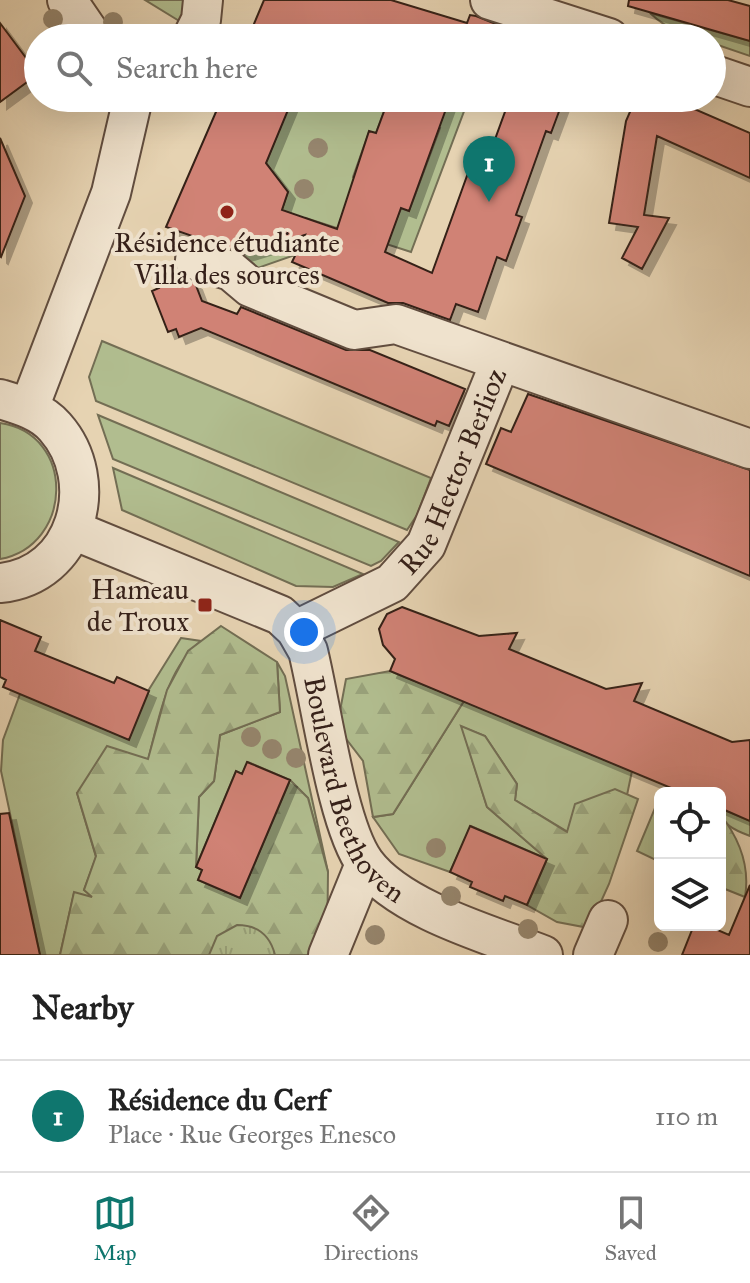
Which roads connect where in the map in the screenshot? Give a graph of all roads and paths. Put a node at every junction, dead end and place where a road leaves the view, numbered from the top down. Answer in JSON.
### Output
{"nodes":[{"id":1,"x":67,"y":0,"type":"edge"},
{"id":2,"x":203,"y":0,"type":"edge"},
{"id":3,"x":490,"y":0,"type":"edge"},
{"id":4,"x":83,"y":24,"type":"edge"},
{"id":5,"x":199,"y":24,"type":"edge"},
{"id":6,"x":565,"y":24,"type":"edge"},
{"id":7,"x":726,"y":79,"type":"edge"},
{"id":8,"x":750,"y":87,"type":"edge"},
{"id":9,"x":132,"y":112,"type":"edge"},
{"id":10,"x":195,"y":260,"type":"dead end"},
{"id":11,"x":500,"y":363,"type":"junction"},
{"id":12,"x":15,"y":404,"type":"edge"},
{"id":13,"x":750,"y":449,"type":"edge"},
{"id":14,"x":73,"y":530,"type":"junction"},
{"id":15,"x":0,"y":583,"type":"edge"},
{"id":16,"x":296,"y":630,"type":"junction"},
{"id":17,"x":365,"y":864,"type":"junction"},
{"id":18,"x":608,"y":920,"type":"dead end"},
{"id":19,"x":328,"y":955,"type":"edge"},
{"id":20,"x":543,"y":955,"type":"edge"},
{"id":21,"x":593,"y":955,"type":"edge"}],
"edges":[{"from":1,"to":4,"type":"street"},
{"from":2,"to":5,"type":"street"},
{"from":3,"to":6,"type":"street"},
{"from":7,"to":8,"type":"street"},
{"from":9,"to":12,"type":"street"},
{"from":10,"to":11,"type":"street"},
{"from":11,"to":13,"type":"street","name":"Rue Hector Berlioz"},
{"from":11,"to":16,"type":"street","name":"Rue Hector Berlioz"},
{"from":12,"to":14,"type":"street"},
{"from":14,"to":15,"type":"street"},
{"from":14,"to":16,"type":"street","name":"Boulevard Beethoven"},
{"from":16,"to":17,"type":"street","name":"Boulevard Beethoven"},
{"from":17,"to":19,"type":"street"},
{"from":17,"to":20,"type":"street","name":"Boulevard Beethoven"},
{"from":18,"to":21,"type":"street"}]}
